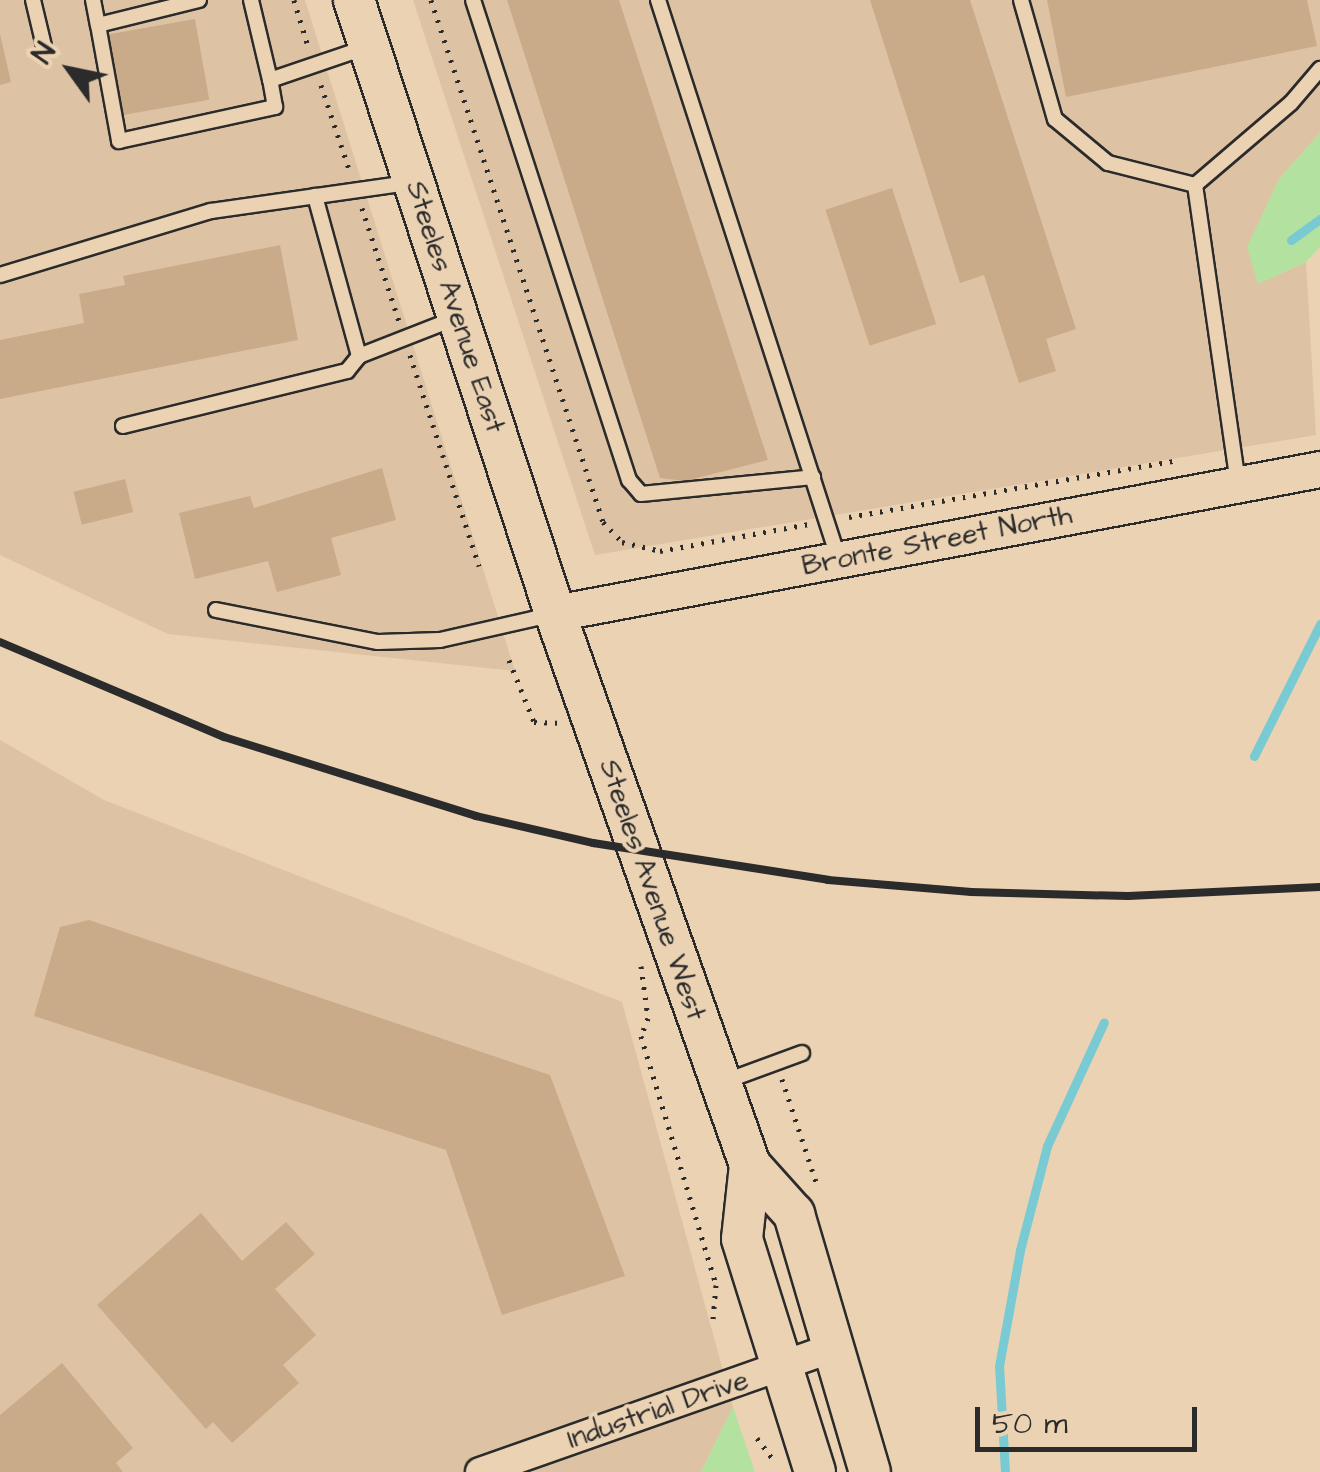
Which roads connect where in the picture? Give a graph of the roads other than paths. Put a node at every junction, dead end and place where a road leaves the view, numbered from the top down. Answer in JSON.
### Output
{"nodes":[{"id":1,"x":33,"y":0,"type":"edge"},
{"id":2,"x":93,"y":0,"type":"edge"},
{"id":3,"x":199,"y":0,"type":"edge"},
{"id":4,"x":251,"y":0,"type":"edge"},
{"id":5,"x":354,"y":0,"type":"edge"},
{"id":6,"x":472,"y":0,"type":"edge"},
{"id":7,"x":658,"y":0,"type":"edge"},
{"id":8,"x":1021,"y":0,"type":"edge"},
{"id":9,"x":98,"y":25,"type":"junction"},
{"id":10,"x":44,"y":46,"type":"dead end"},
{"id":11,"x":370,"y":46,"type":"junction"},
{"id":12,"x":1320,"y":69,"type":"edge"},
{"id":13,"x":270,"y":80,"type":"junction"},
{"id":14,"x":414,"y":182,"type":"junction"},
{"id":15,"x":1196,"y":185,"type":"junction"},
{"id":16,"x":314,"y":196,"type":"junction"},
{"id":17,"x":0,"y":275,"type":"edge"},
{"id":18,"x":458,"y":316,"type":"junction"},
{"id":19,"x":359,"y":356,"type":"junction"},
{"id":20,"x":123,"y":426,"type":"dead end"},
{"id":21,"x":1236,"y":467,"type":"junction"},
{"id":22,"x":1320,"y":469,"type":"edge"},
{"id":23,"x":813,"y":477,"type":"junction"},
{"id":24,"x":839,"y":560,"type":"junction"},
{"id":25,"x":216,"y":610,"type":"dead end"},
{"id":26,"x":555,"y":614,"type":"junction"},
{"id":27,"x":802,"y":1052,"type":"dead end"},
{"id":28,"x":720,"y":1083,"type":"junction"},
{"id":29,"x":750,"y":1166,"type":"junction"},
{"id":30,"x":835,"y":1347,"type":"junction"},
{"id":31,"x":784,"y":1366,"type":"junction"},
{"id":32,"x":480,"y":1472,"type":"edge"},
{"id":33,"x":815,"y":1472,"type":"edge"},
{"id":34,"x":870,"y":1472,"type":"edge"}],
"edges":[{"from":1,"to":10,"type":"lane"},
{"from":2,"to":9,"type":"lane"},
{"from":3,"to":9,"type":"lane"},
{"from":4,"to":13,"type":"lane"},
{"from":5,"to":11,"type":"main road","name":"Steeles Avenue East"},
{"from":6,"to":23,"type":"lane"},
{"from":7,"to":23,"type":"lane"},
{"from":8,"to":15,"type":"lane"},
{"from":9,"to":13,"type":"lane"},
{"from":11,"to":13,"type":"lane"},
{"from":11,"to":14,"type":"main road","name":"Steeles Avenue East"},
{"from":12,"to":15,"type":"lane"},
{"from":14,"to":16,"type":"lane"},
{"from":14,"to":18,"type":"main road","name":"Steeles Avenue East"},
{"from":15,"to":21,"type":"lane"},
{"from":16,"to":17,"type":"lane"},
{"from":16,"to":19,"type":"lane"},
{"from":18,"to":19,"type":"lane"},
{"from":18,"to":26,"type":"main road","name":"Steeles Avenue East"},
{"from":19,"to":20,"type":"lane"},
{"from":21,"to":22,"type":"street","name":"Bronte Street North"},
{"from":21,"to":24,"type":"street","name":"Bronte Street North"},
{"from":23,"to":24,"type":"lane"},
{"from":24,"to":26,"type":"street","name":"Bronte Street North"},
{"from":25,"to":26,"type":"lane"},
{"from":26,"to":28,"type":"main road","name":"Steeles Avenue West"},
{"from":27,"to":28,"type":"lane"},
{"from":28,"to":29,"type":"main road","name":"Steeles Avenue West"},
{"from":29,"to":30,"type":"main road","name":"Steeles Avenue West"},
{"from":29,"to":31,"type":"main road","name":"Steeles Avenue West"},
{"from":30,"to":31,"type":"street","name":"Industrial Drive"},
{"from":30,"to":34,"type":"main road","name":"Steeles Avenue West"},
{"from":31,"to":32,"type":"street","name":"Industrial Drive"},
{"from":31,"to":33,"type":"main road","name":"Steeles Avenue West"}]}
